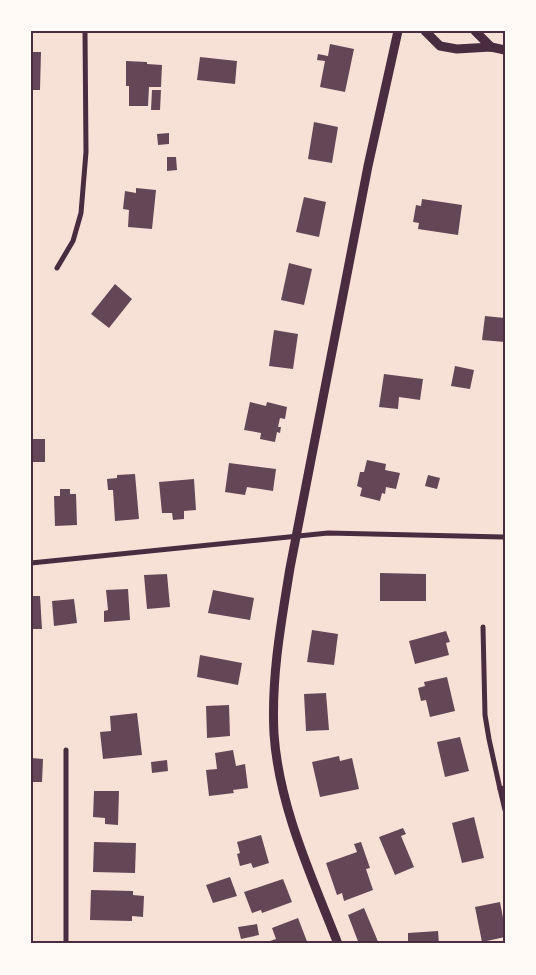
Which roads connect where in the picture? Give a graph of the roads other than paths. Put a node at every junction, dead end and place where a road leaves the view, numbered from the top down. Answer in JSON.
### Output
{"nodes":[{"id":1,"x":85,"y":31,"type":"edge"},
{"id":2,"x":398,"y":31,"type":"edge"},
{"id":3,"x":425,"y":31,"type":"edge"},
{"id":4,"x":475,"y":31,"type":"edge"},
{"id":5,"x":490,"y":48,"type":"junction"},
{"id":6,"x":505,"y":50,"type":"edge"},
{"id":7,"x":57,"y":268,"type":"dead end"},
{"id":8,"x":296,"y":537,"type":"junction"},
{"id":9,"x":503,"y":537,"type":"dead end"},
{"id":10,"x":31,"y":563,"type":"edge"},
{"id":11,"x":483,"y":628,"type":"dead end"},
{"id":12,"x":66,"y":750,"type":"dead end"},
{"id":13,"x":502,"y":789,"type":"edge"},
{"id":14,"x":505,"y":810,"type":"edge"},
{"id":15,"x":66,"y":944,"type":"edge"},
{"id":16,"x":338,"y":944,"type":"edge"}],
"edges":[{"from":1,"to":7,"type":"street"},
{"from":2,"to":8,"type":"street"},
{"from":3,"to":5,"type":"street"},
{"from":4,"to":5,"type":"street"},
{"from":5,"to":6,"type":"street"},
{"from":8,"to":9,"type":"street"},
{"from":8,"to":10,"type":"street"},
{"from":8,"to":16,"type":"street"},
{"from":11,"to":13,"type":"street"},
{"from":12,"to":15,"type":"street"},
{"from":13,"to":14,"type":"street"}]}
